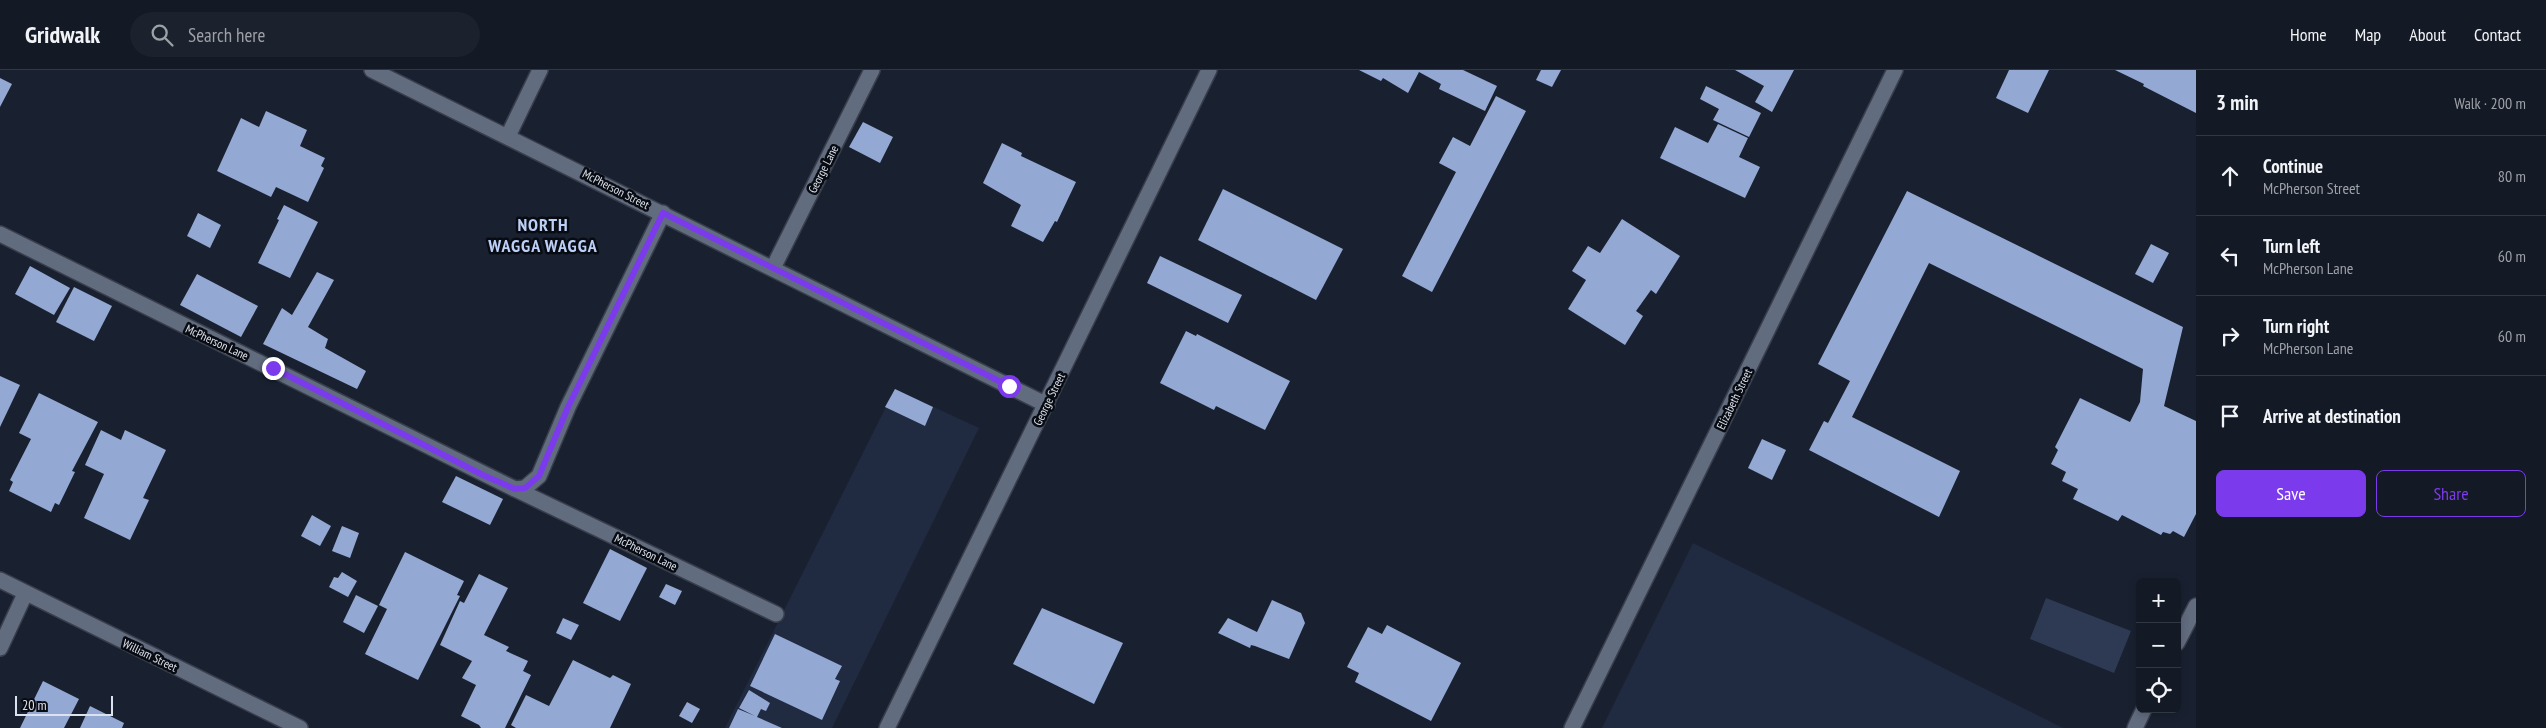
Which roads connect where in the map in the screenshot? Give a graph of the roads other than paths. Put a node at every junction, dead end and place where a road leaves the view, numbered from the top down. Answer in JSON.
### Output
{"nodes":[{"id":1,"x":372,"y":70,"type":"edge"},
{"id":2,"x":540,"y":70,"type":"edge"},
{"id":3,"x":872,"y":70,"type":"edge"},
{"id":4,"x":1210,"y":70,"type":"edge"},
{"id":5,"x":1895,"y":70,"type":"edge"},
{"id":6,"x":508,"y":136,"type":"junction"},
{"id":7,"x":663,"y":213,"type":"junction"},
{"id":8,"x":0,"y":234,"type":"edge"},
{"id":9,"x":773,"y":268,"type":"junction"},
{"id":10,"x":1047,"y":405,"type":"junction"},
{"id":11,"x":515,"y":489,"type":"junction"},
{"id":12,"x":0,"y":580,"type":"edge"},
{"id":13,"x":25,"y":594,"type":"junction"},
{"id":14,"x":2196,"y":606,"type":"edge"},
{"id":15,"x":776,"y":614,"type":"dead end"},
{"id":16,"x":4,"y":631,"type":"edge"},
{"id":17,"x":2181,"y":635,"type":"edge"},
{"id":18,"x":0,"y":648,"type":"edge"},
{"id":19,"x":2142,"y":713,"type":"edge"},
{"id":20,"x":300,"y":728,"type":"edge"},
{"id":21,"x":887,"y":728,"type":"edge"},
{"id":22,"x":1572,"y":728,"type":"edge"},
{"id":23,"x":2135,"y":728,"type":"edge"}],
"edges":[{"from":1,"to":6,"type":"street","name":"McPherson Street"},
{"from":2,"to":6,"type":"street"},
{"from":3,"to":9,"type":"street","name":"George Lane"},
{"from":4,"to":10,"type":"street","name":"George Street"},
{"from":5,"to":22,"type":"street","name":"Elizabeth Street"},
{"from":6,"to":7,"type":"street","name":"McPherson Street"},
{"from":7,"to":9,"type":"street","name":"McPherson Street"},
{"from":7,"to":11,"type":"street"},
{"from":8,"to":11,"type":"street","name":"McPherson Lane"},
{"from":9,"to":10,"type":"street","name":"McPherson Street"},
{"from":10,"to":21,"type":"street","name":"George Street"},
{"from":11,"to":15,"type":"street","name":"McPherson Lane"},
{"from":12,"to":13,"type":"street","name":"William Street"},
{"from":13,"to":16,"type":"street"},
{"from":13,"to":20,"type":"street","name":"William Street"},
{"from":14,"to":17,"type":"street"},
{"from":16,"to":18,"type":"street"},
{"from":19,"to":23,"type":"street"}]}
